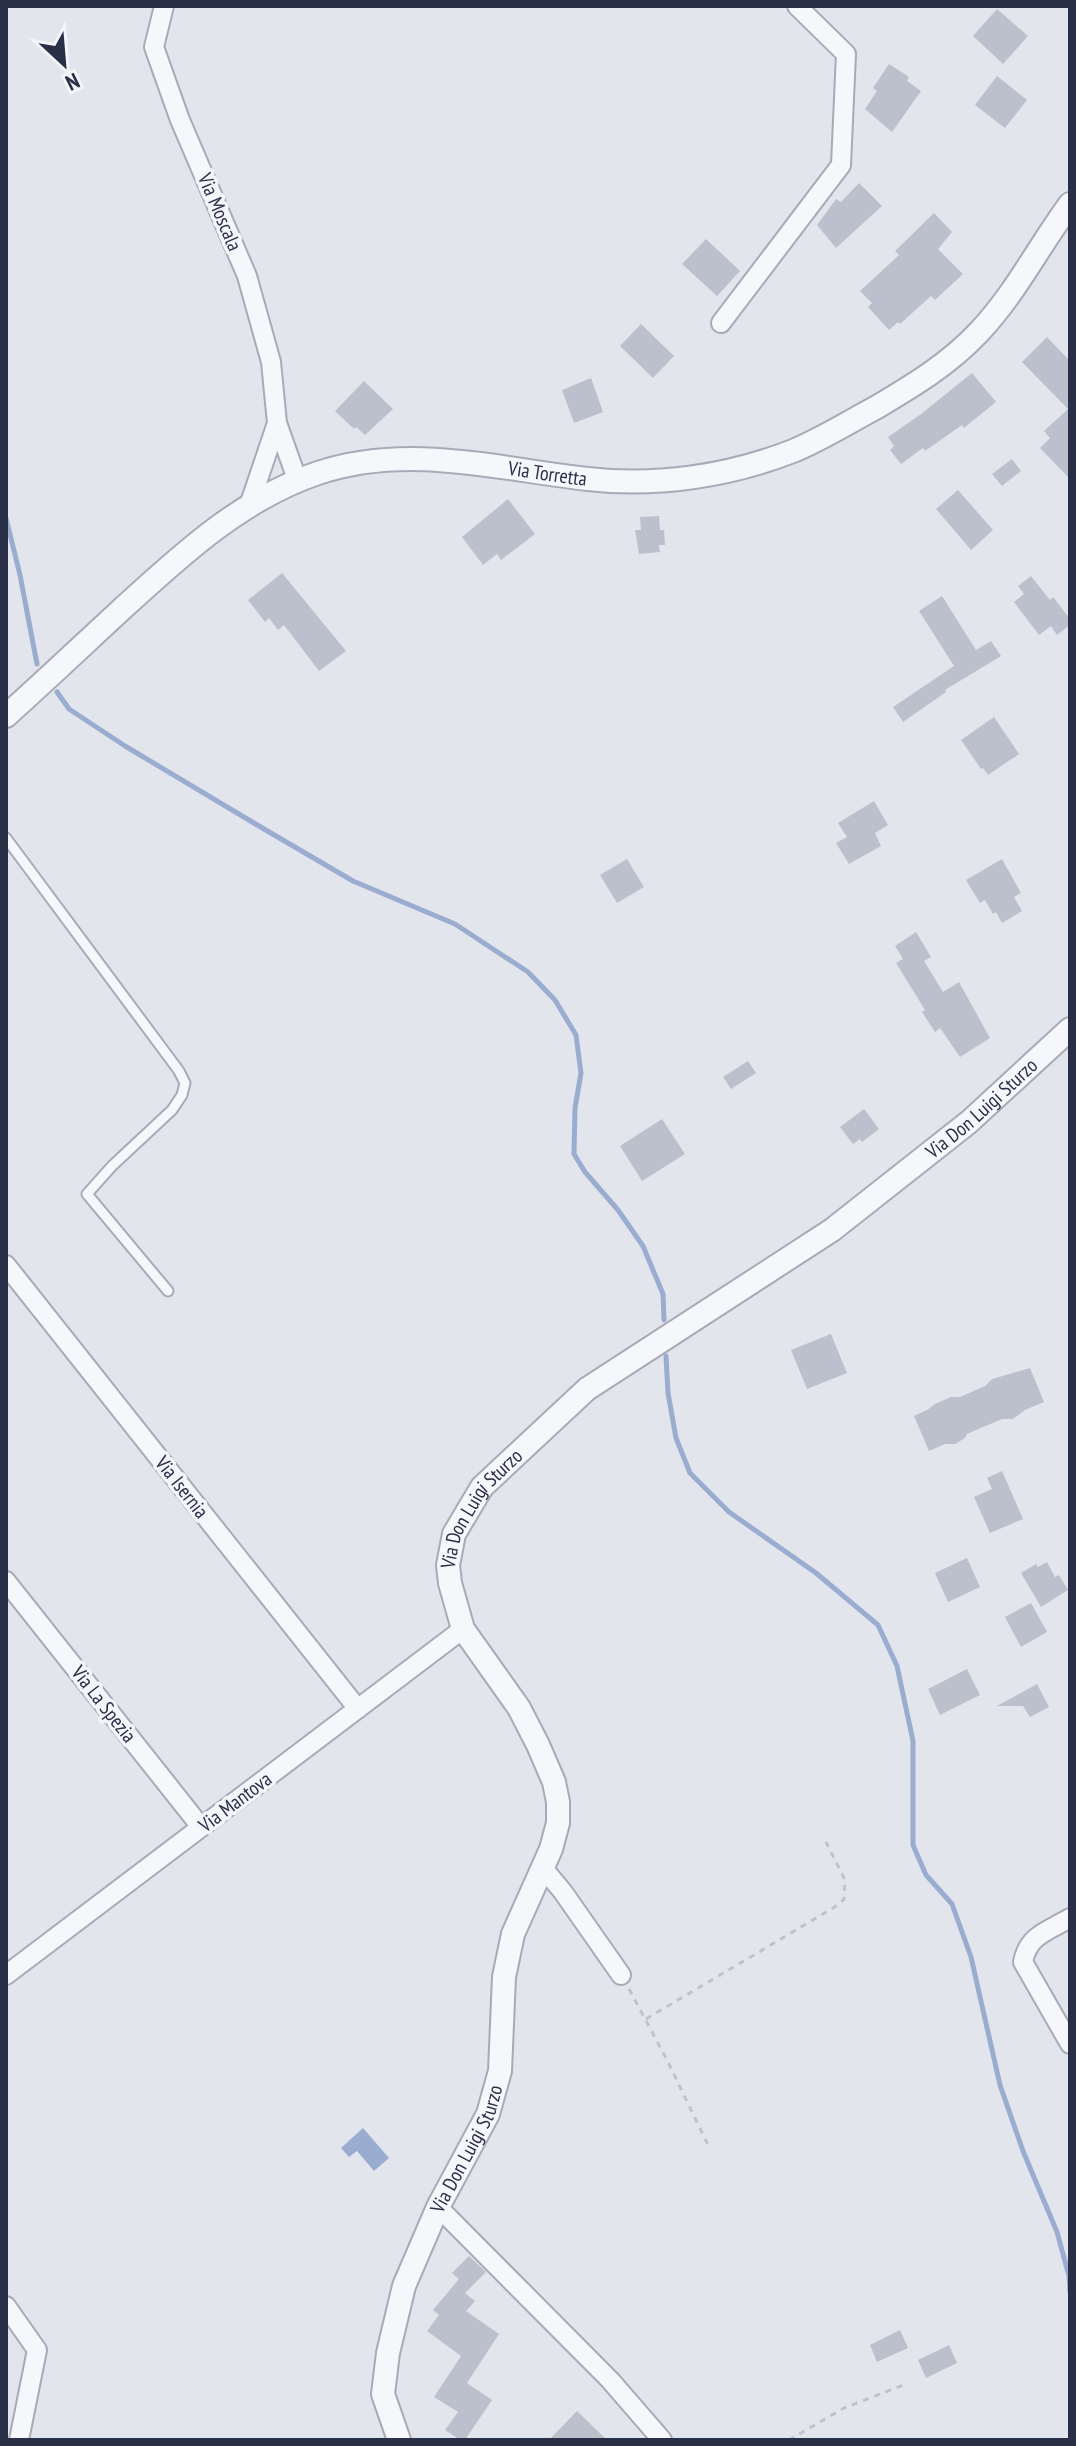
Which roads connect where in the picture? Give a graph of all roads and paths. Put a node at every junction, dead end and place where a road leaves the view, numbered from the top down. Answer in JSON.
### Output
{"nodes":[{"id":1,"x":164,"y":6,"type":"edge"},
{"id":2,"x":797,"y":6,"type":"edge"},
{"id":3,"x":1070,"y":204,"type":"edge"},
{"id":4,"x":721,"y":323,"type":"dead end"},
{"id":5,"x":277,"y":423,"type":"junction"},
{"id":6,"x":298,"y":482,"type":"junction"},
{"id":7,"x":249,"y":506,"type":"junction"},
{"id":8,"x":6,"y":716,"type":"edge"},
{"id":9,"x":6,"y":838,"type":"edge"},
{"id":10,"x":1070,"y":1029,"type":"edge"},
{"id":11,"x":6,"y":1265,"type":"edge"},
{"id":12,"x":168,"y":1291,"type":"dead end"},
{"id":13,"x":6,"y":1581,"type":"edge"},
{"id":14,"x":463,"y":1629,"type":"junction"},
{"id":15,"x":358,"y":1709,"type":"junction"},
{"id":16,"x":201,"y":1827,"type":"junction"},
{"id":17,"x":826,"y":1842,"type":"dead end"},
{"id":18,"x":543,"y":1868,"type":"junction"},
{"id":19,"x":1070,"y":1918,"type":"edge"},
{"id":20,"x":6,"y":1975,"type":"edge"},
{"id":21,"x":621,"y":1975,"type":"joint"},
{"id":22,"x":646,"y":2019,"type":"junction"},
{"id":23,"x":1070,"y":2044,"type":"edge"},
{"id":24,"x":708,"y":2145,"type":"dead end"},
{"id":25,"x":438,"y":2207,"type":"junction"},
{"id":26,"x":6,"y":2306,"type":"edge"},
{"id":27,"x":906,"y":2384,"type":"dead end"},
{"id":28,"x":19,"y":2440,"type":"edge"},
{"id":29,"x":399,"y":2440,"type":"edge"},
{"id":30,"x":662,"y":2440,"type":"edge"},
{"id":31,"x":789,"y":2440,"type":"edge"}],
"edges":[{"from":1,"to":5,"type":"street","name":"Via Moscala"},
{"from":2,"to":4,"type":"street"},
{"from":3,"to":6,"type":"street","name":"Via Torretta"},
{"from":5,"to":6,"type":"street"},
{"from":5,"to":7,"type":"street"},
{"from":6,"to":7,"type":"street","name":"Via Torretta"},
{"from":7,"to":8,"type":"street","name":"Via Torretta"},
{"from":9,"to":12,"type":"lane"},
{"from":10,"to":14,"type":"street","name":"Via Don Luigi Sturzo"},
{"from":11,"to":15,"type":"street","name":"Via Isernia"},
{"from":13,"to":16,"type":"street","name":"Via La Spezia"},
{"from":14,"to":15,"type":"street","name":"Via Mantova"},
{"from":14,"to":18,"type":"street","name":"Via Don Luigi Sturzo"},
{"from":15,"to":16,"type":"street","name":"Via Mantova"},
{"from":16,"to":20,"type":"street","name":"Via Mantova"},
{"from":17,"to":22,"type":"path"},
{"from":18,"to":21,"type":"street"},
{"from":18,"to":25,"type":"street","name":"Via Don Luigi Sturzo"},
{"from":19,"to":23,"type":"street"},
{"from":21,"to":22,"type":"path"},
{"from":22,"to":24,"type":"path"},
{"from":25,"to":29,"type":"street","name":"Via Don Luigi Sturzo"},
{"from":25,"to":30,"type":"street"},
{"from":26,"to":28,"type":"street"},
{"from":27,"to":31,"type":"path"}]}
